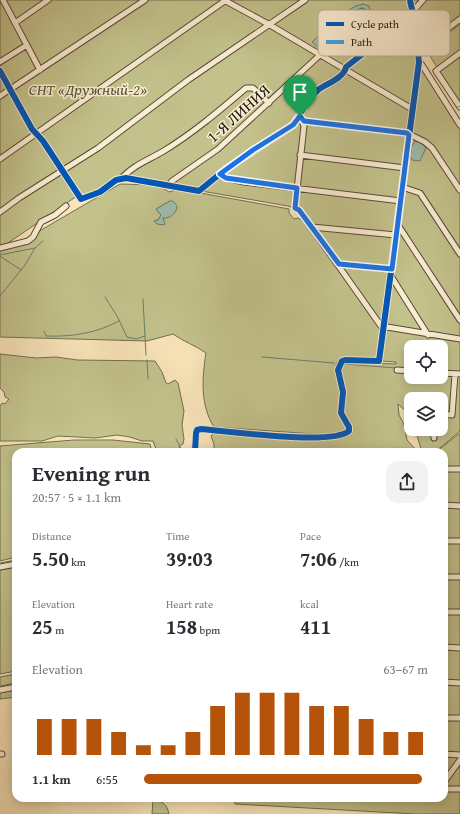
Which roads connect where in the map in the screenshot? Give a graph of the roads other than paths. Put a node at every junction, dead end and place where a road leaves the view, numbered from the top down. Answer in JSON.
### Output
{"nodes":[{"id":1,"x":144,"y":0,"type":"edge"},
{"id":2,"x":225,"y":0,"type":"edge"},
{"id":3,"x":305,"y":0,"type":"edge"},
{"id":4,"x":410,"y":0,"type":"edge"},
{"id":5,"x":423,"y":0,"type":"edge"},
{"id":6,"x":45,"y":1,"type":"edge"},
{"id":7,"x":2,"y":2,"type":"edge"},
{"id":8,"x":412,"y":10,"type":"edge"},
{"id":9,"x":414,"y":10,"type":"edge"},
{"id":10,"x":460,"y":19,"type":"edge"},
{"id":11,"x":15,"y":23,"type":"junction"},
{"id":12,"x":270,"y":25,"type":"junction"},
{"id":13,"x":450,"y":27,"type":"edge"},
{"id":14,"x":27,"y":45,"type":"junction"},
{"id":15,"x":318,"y":53,"type":"edge"},
{"id":16,"x":460,"y":54,"type":"edge"},
{"id":17,"x":318,"y":56,"type":"edge"},
{"id":18,"x":323,"y":56,"type":"edge"},
{"id":19,"x":360,"y":56,"type":"edge"},
{"id":20,"x":418,"y":56,"type":"edge"},
{"id":21,"x":0,"y":62,"type":"edge"},
{"id":22,"x":419,"y":62,"type":"junction"},
{"id":23,"x":40,"y":70,"type":"junction"},
{"id":24,"x":345,"y":70,"type":"junction"},
{"id":25,"x":0,"y":71,"type":"edge"},
{"id":26,"x":10,"y":89,"type":"junction"},
{"id":27,"x":0,"y":96,"type":"edge"},
{"id":28,"x":268,"y":104,"type":"junction"},
{"id":29,"x":460,"y":107,"type":"edge"},
{"id":30,"x":412,"y":109,"type":"junction"},
{"id":31,"x":300,"y":116,"type":"junction"},
{"id":32,"x":304,"y":121,"type":"junction"},
{"id":33,"x":460,"y":125,"type":"edge"},
{"id":34,"x":36,"y":134,"type":"junction"},
{"id":35,"x":409,"y":135,"type":"junction"},
{"id":36,"x":300,"y":155,"type":"junction"},
{"id":37,"x":0,"y":159,"type":"edge"},
{"id":38,"x":405,"y":168,"type":"junction"},
{"id":39,"x":61,"y":171,"type":"junction"},
{"id":40,"x":220,"y":174,"type":"junction"},
{"id":41,"x":121,"y":179,"type":"junction"},
{"id":42,"x":169,"y":185,"type":"junction"},
{"id":43,"x":402,"y":187,"type":"junction"},
{"id":44,"x":297,"y":188,"type":"junction"},
{"id":45,"x":460,"y":190,"type":"edge"},
{"id":46,"x":401,"y":201,"type":"junction"},
{"id":47,"x":66,"y":206,"type":"dead end"},
{"id":48,"x":0,"y":212,"type":"edge"},
{"id":49,"x":398,"y":225,"type":"junction"},
{"id":50,"x":312,"y":227,"type":"junction"},
{"id":51,"x":396,"y":235,"type":"junction"},
{"id":52,"x":0,"y":248,"type":"edge"},
{"id":53,"x":460,"y":254,"type":"edge"},
{"id":54,"x":339,"y":264,"type":"junction"},
{"id":55,"x":392,"y":269,"type":"junction"},
{"id":56,"x":391,"y":276,"type":"junction"},
{"id":57,"x":460,"y":320,"type":"edge"},
{"id":58,"x":384,"y":328,"type":"junction"},
{"id":59,"x":428,"y":335,"type":"junction"},
{"id":60,"x":460,"y":339,"type":"edge"},
{"id":61,"x":398,"y":370,"type":"dead end"},
{"id":62,"x":404,"y":370,"type":"edge"},
{"id":63,"x":457,"y":374,"type":"edge"},
{"id":64,"x":448,"y":415,"type":"edge"},
{"id":65,"x":196,"y":448,"type":"edge"},
{"id":66,"x":448,"y":469,"type":"edge"},
{"id":67,"x":460,"y":469,"type":"edge"},
{"id":68,"x":448,"y":505,"type":"edge"},
{"id":69,"x":460,"y":506,"type":"edge"},
{"id":70,"x":448,"y":541,"type":"edge"},
{"id":71,"x":460,"y":542,"type":"edge"},
{"id":72,"x":12,"y":565,"type":"edge"},
{"id":73,"x":0,"y":567,"type":"edge"},
{"id":74,"x":448,"y":577,"type":"edge"},
{"id":75,"x":460,"y":577,"type":"edge"},
{"id":76,"x":448,"y":612,"type":"edge"},
{"id":77,"x":460,"y":612,"type":"edge"},
{"id":78,"x":448,"y":647,"type":"edge"},
{"id":79,"x":460,"y":648,"type":"edge"},
{"id":80,"x":448,"y":682,"type":"edge"},
{"id":81,"x":460,"y":683,"type":"edge"},
{"id":82,"x":12,"y":688,"type":"edge"},
{"id":83,"x":0,"y":690,"type":"edge"},
{"id":84,"x":448,"y":718,"type":"edge"},
{"id":85,"x":460,"y":718,"type":"edge"},
{"id":86,"x":448,"y":754,"type":"edge"},
{"id":87,"x":460,"y":755,"type":"edge"},
{"id":88,"x":460,"y":760,"type":"edge"},
{"id":89,"x":448,"y":776,"type":"edge"},
{"id":90,"x":448,"y":789,"type":"edge"},
{"id":91,"x":460,"y":789,"type":"edge"}],
"edges":[{"from":1,"to":23,"type":"street"},
{"from":2,"to":12,"type":"street"},
{"from":2,"to":34,"type":"street"},
{"from":3,"to":12,"type":"street"},
{"from":4,"to":8,"type":"street"},
{"from":5,"to":9,"type":"street"},
{"from":6,"to":11,"type":"street"},
{"from":7,"to":11,"type":"street"},
{"from":10,"to":13,"type":"street"},
{"from":11,"to":14,"type":"street"},
{"from":12,"to":15,"type":"street"},
{"from":12,"to":39,"type":"street"},
{"from":14,"to":21,"type":"street"},
{"from":14,"to":23,"type":"street"},
{"from":16,"to":29,"type":"street"},
{"from":17,"to":28,"type":"street","name":"1-Я ЛИНИЯ"},
{"from":18,"to":24,"type":"street"},
{"from":19,"to":24,"type":"street"},
{"from":20,"to":22,"type":"street"},
{"from":22,"to":30,"type":"street"},
{"from":22,"to":33,"type":"street"},
{"from":23,"to":26,"type":"street"},
{"from":24,"to":30,"type":"street"},
{"from":24,"to":31,"type":"street"},
{"from":25,"to":26,"type":"street"},
{"from":26,"to":27,"type":"street"},
{"from":26,"to":34,"type":"street"},
{"from":28,"to":41,"type":"street"},
{"from":28,"to":42,"type":"street","name":"1-Я ЛИНИЯ"},
{"from":30,"to":35,"type":"street"},
{"from":31,"to":32,"type":"street"},
{"from":31,"to":40,"type":"street"},
{"from":32,"to":35,"type":"street"},
{"from":32,"to":36,"type":"street"},
{"from":34,"to":37,"type":"street"},
{"from":34,"to":39,"type":"street"},
{"from":35,"to":38,"type":"street"},
{"from":35,"to":45,"type":"street"},
{"from":36,"to":38,"type":"street"},
{"from":36,"to":44,"type":"street"},
{"from":38,"to":43,"type":"street"},
{"from":39,"to":41,"type":"street"},
{"from":39,"to":48,"type":"street"},
{"from":40,"to":42,"type":"street"},
{"from":40,"to":44,"type":"street"},
{"from":41,"to":42,"type":"street"},
{"from":43,"to":46,"type":"street"},
{"from":43,"to":53,"type":"street"},
{"from":44,"to":46,"type":"street"},
{"from":44,"to":50,"type":"street"},
{"from":46,"to":49,"type":"street"},
{"from":47,"to":52,"type":"street"},
{"from":49,"to":51,"type":"street"},
{"from":49,"to":57,"type":"street"},
{"from":50,"to":51,"type":"street"},
{"from":50,"to":54,"type":"street"},
{"from":51,"to":55,"type":"street"},
{"from":54,"to":55,"type":"street"},
{"from":54,"to":58,"type":"street"},
{"from":55,"to":56,"type":"street"},
{"from":56,"to":58,"type":"street"},
{"from":56,"to":59,"type":"street"},
{"from":58,"to":59,"type":"street"},
{"from":58,"to":65,"type":"street"},
{"from":59,"to":60,"type":"street"},
{"from":61,"to":62,"type":"street"},
{"from":63,"to":64,"type":"street"},
{"from":66,"to":67,"type":"street"},
{"from":68,"to":69,"type":"street"},
{"from":70,"to":71,"type":"street"},
{"from":72,"to":73,"type":"street"},
{"from":74,"to":75,"type":"street"},
{"from":76,"to":77,"type":"street"},
{"from":78,"to":79,"type":"street"},
{"from":80,"to":81,"type":"street"},
{"from":82,"to":83,"type":"street"},
{"from":84,"to":85,"type":"street"},
{"from":86,"to":87,"type":"street"},
{"from":88,"to":89,"type":"street"},
{"from":90,"to":91,"type":"street"}]}
